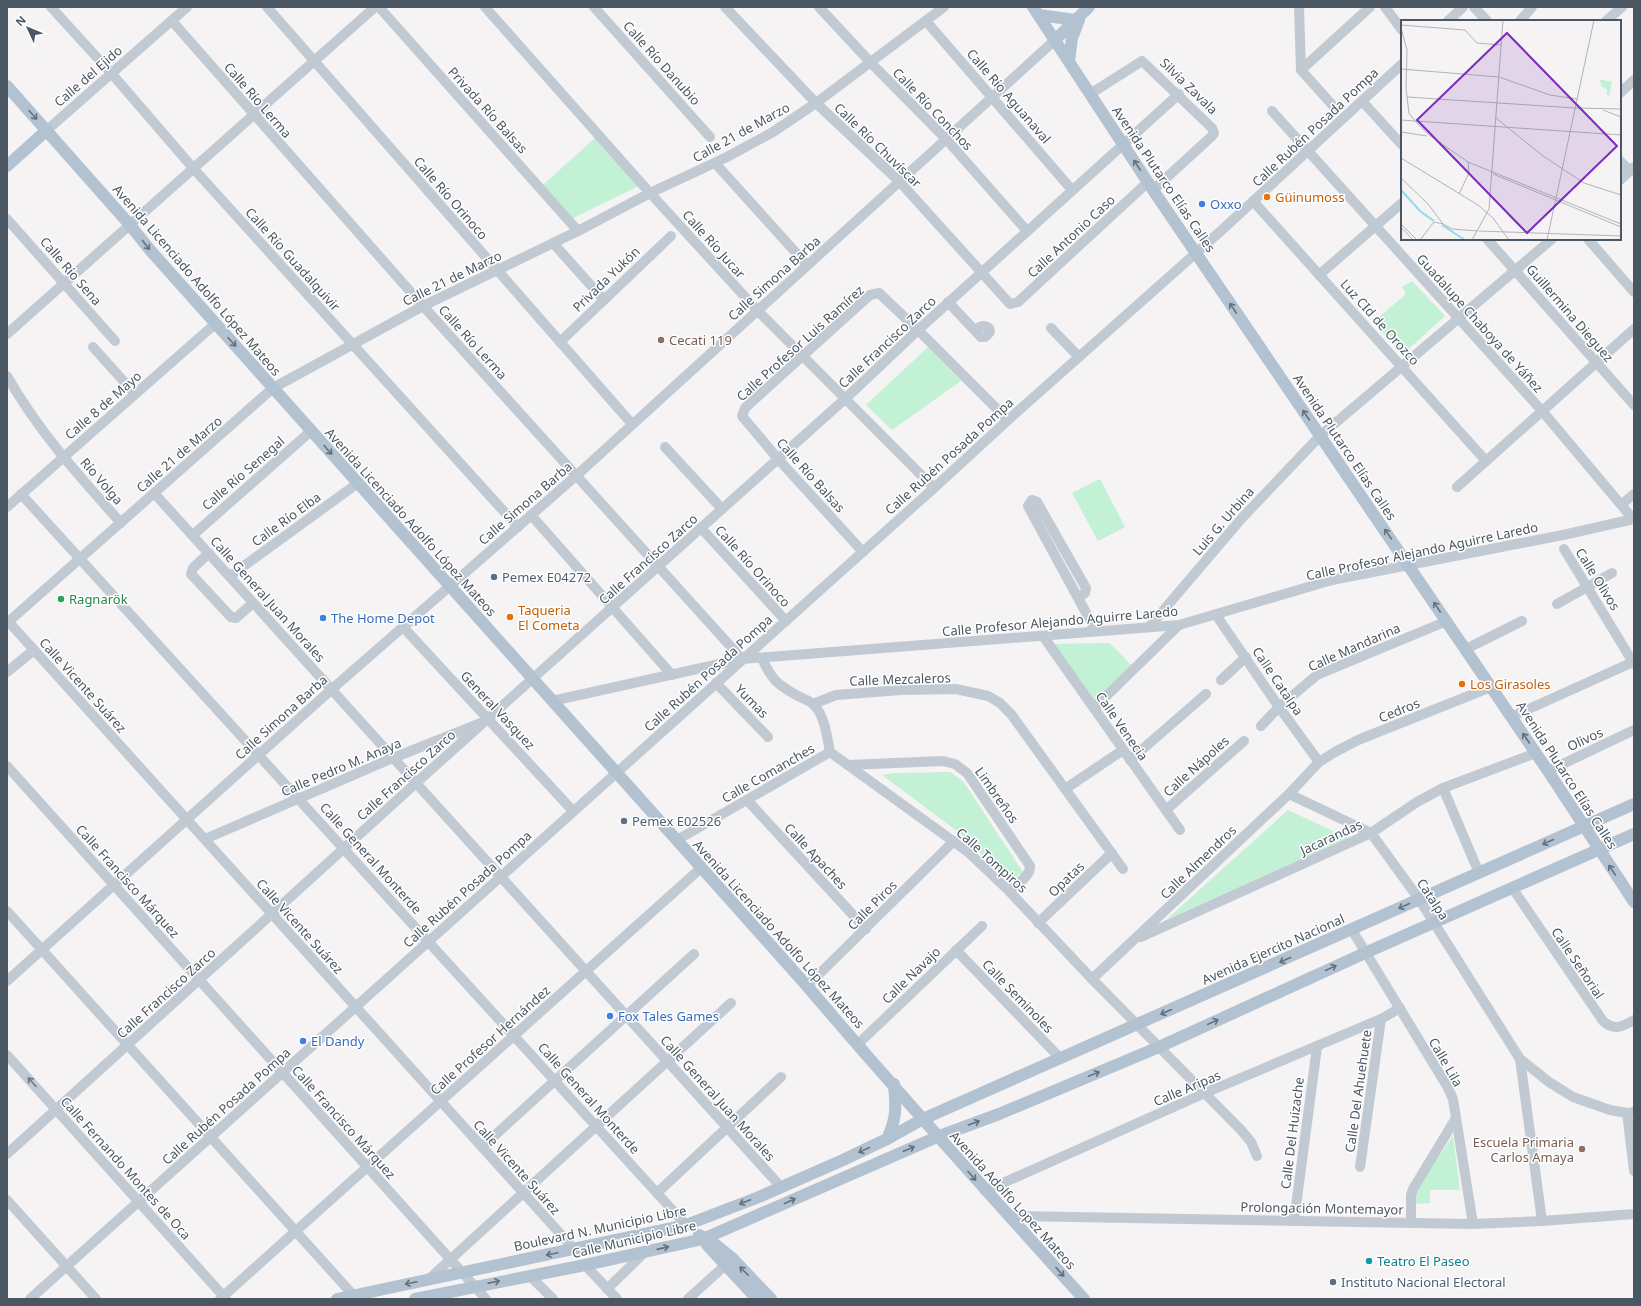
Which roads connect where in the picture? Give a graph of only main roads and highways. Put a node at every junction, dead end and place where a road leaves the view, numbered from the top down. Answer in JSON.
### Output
{"nodes":[{"id":1,"x":1036,"y":11,"type":"edge"},
{"id":2,"x":1082,"y":14,"type":"edge"},
{"id":3,"x":1054,"y":40,"type":"junction"},
{"id":4,"x":1069,"y":61,"type":"junction"},
{"id":5,"x":7,"y":86,"type":"edge"},
{"id":6,"x":47,"y":130,"type":"junction"},
{"id":7,"x":7,"y":166,"type":"edge"},
{"id":8,"x":1634,"y":804,"type":"edge"},
{"id":9,"x":1583,"y":826,"type":"junction"},
{"id":10,"x":1634,"y":834,"type":"edge"},
{"id":11,"x":1599,"y":850,"type":"junction"},
{"id":12,"x":1634,"y":902,"type":"edge"},
{"id":13,"x":894,"y":1084,"type":"junction"},
{"id":14,"x":923,"y":1119,"type":"junction"},
{"id":15,"x":937,"y":1137,"type":"junction"},
{"id":16,"x":887,"y":1139,"type":"junction"},
{"id":17,"x":843,"y":1160,"type":"junction"},
{"id":18,"x":846,"y":1176,"type":"junction"},
{"id":19,"x":686,"y":1225,"type":"junction"},
{"id":20,"x":703,"y":1238,"type":"junction"},
{"id":21,"x":729,"y":1262,"type":"junction"},
{"id":22,"x":337,"y":1299,"type":"edge"},
{"id":23,"x":415,"y":1299,"type":"edge"},
{"id":24,"x":757,"y":1299,"type":"edge"},
{"id":25,"x":771,"y":1299,"type":"edge"},
{"id":26,"x":1084,"y":1299,"type":"edge"}],
"edges":[{"from":1,"to":2,"type":"main road"},
{"from":1,"to":3,"type":"main road","name":"Avenida Plutarco Elías Calles"},
{"from":2,"to":3,"type":"main road"},
{"from":2,"to":4,"type":"main road"},
{"from":3,"to":4,"type":"main road","name":"Avenida Plutarco Elías Calles"},
{"from":9,"to":4,"type":"main road","name":"Avenida Plutarco Elías Calles","one_way":true},
{"from":5,"to":6,"type":"main road","name":"Avenida Licenciado Adolfo López Mateos","one_way":true},
{"from":6,"to":7,"type":"main road","name":"Calle del Ejido"},
{"from":6,"to":13,"type":"main road","name":"Avenida Licenciado Adolfo López Mateos","one_way":true},
{"from":8,"to":9,"type":"main road","name":"Avenida Ejercito Nacional"},
{"from":9,"to":11,"type":"main road","name":"Avenida Plutarco Elías Calles"},
{"from":9,"to":14,"type":"main road","name":"Avenida Ejercito Nacional","one_way":true},
{"from":10,"to":11,"type":"main road"},
{"from":12,"to":11,"type":"main road","name":"Avenida Plutarco Elías Calles","one_way":true},
{"from":15,"to":11,"type":"main road","one_way":true},
{"from":13,"to":14,"type":"main road","name":"Avenida Licenciado Adolfo López Mateos"},
{"from":13,"to":16,"type":"main road"},
{"from":14,"to":15,"type":"main road","name":"Avenida Adolfo Lopez Mateos"},
{"from":14,"to":16,"type":"main road","name":"Boulevard N. Municipio Libre"},
{"from":18,"to":15,"type":"main road","name":"Calle Municipio Libre","one_way":true},
{"from":15,"to":26,"type":"main road","name":"Avenida Adolfo Lopez Mateos","one_way":true},
{"from":16,"to":17,"type":"main road","name":"Boulevard N. Municipio Libre","one_way":true},
{"from":17,"to":18,"type":"main road"},
{"from":17,"to":19,"type":"main road","name":"Boulevard N. Municipio Libre","one_way":true},
{"from":20,"to":18,"type":"main road","name":"Calle Municipio Libre","one_way":true},
{"from":19,"to":20,"type":"main road","name":"Calle General Monterde"},
{"from":19,"to":22,"type":"main road","name":"Boulevard N. Municipio Libre","one_way":true},
{"from":20,"to":21,"type":"main road","name":"Calle General Monterde"},
{"from":23,"to":20,"type":"main road","name":"Calle Municipio Libre","one_way":true},
{"from":21,"to":24,"type":"main road","name":"Calle General Monterde"},
{"from":25,"to":21,"type":"main road","name":"Calle General Monterde","one_way":true}]}
